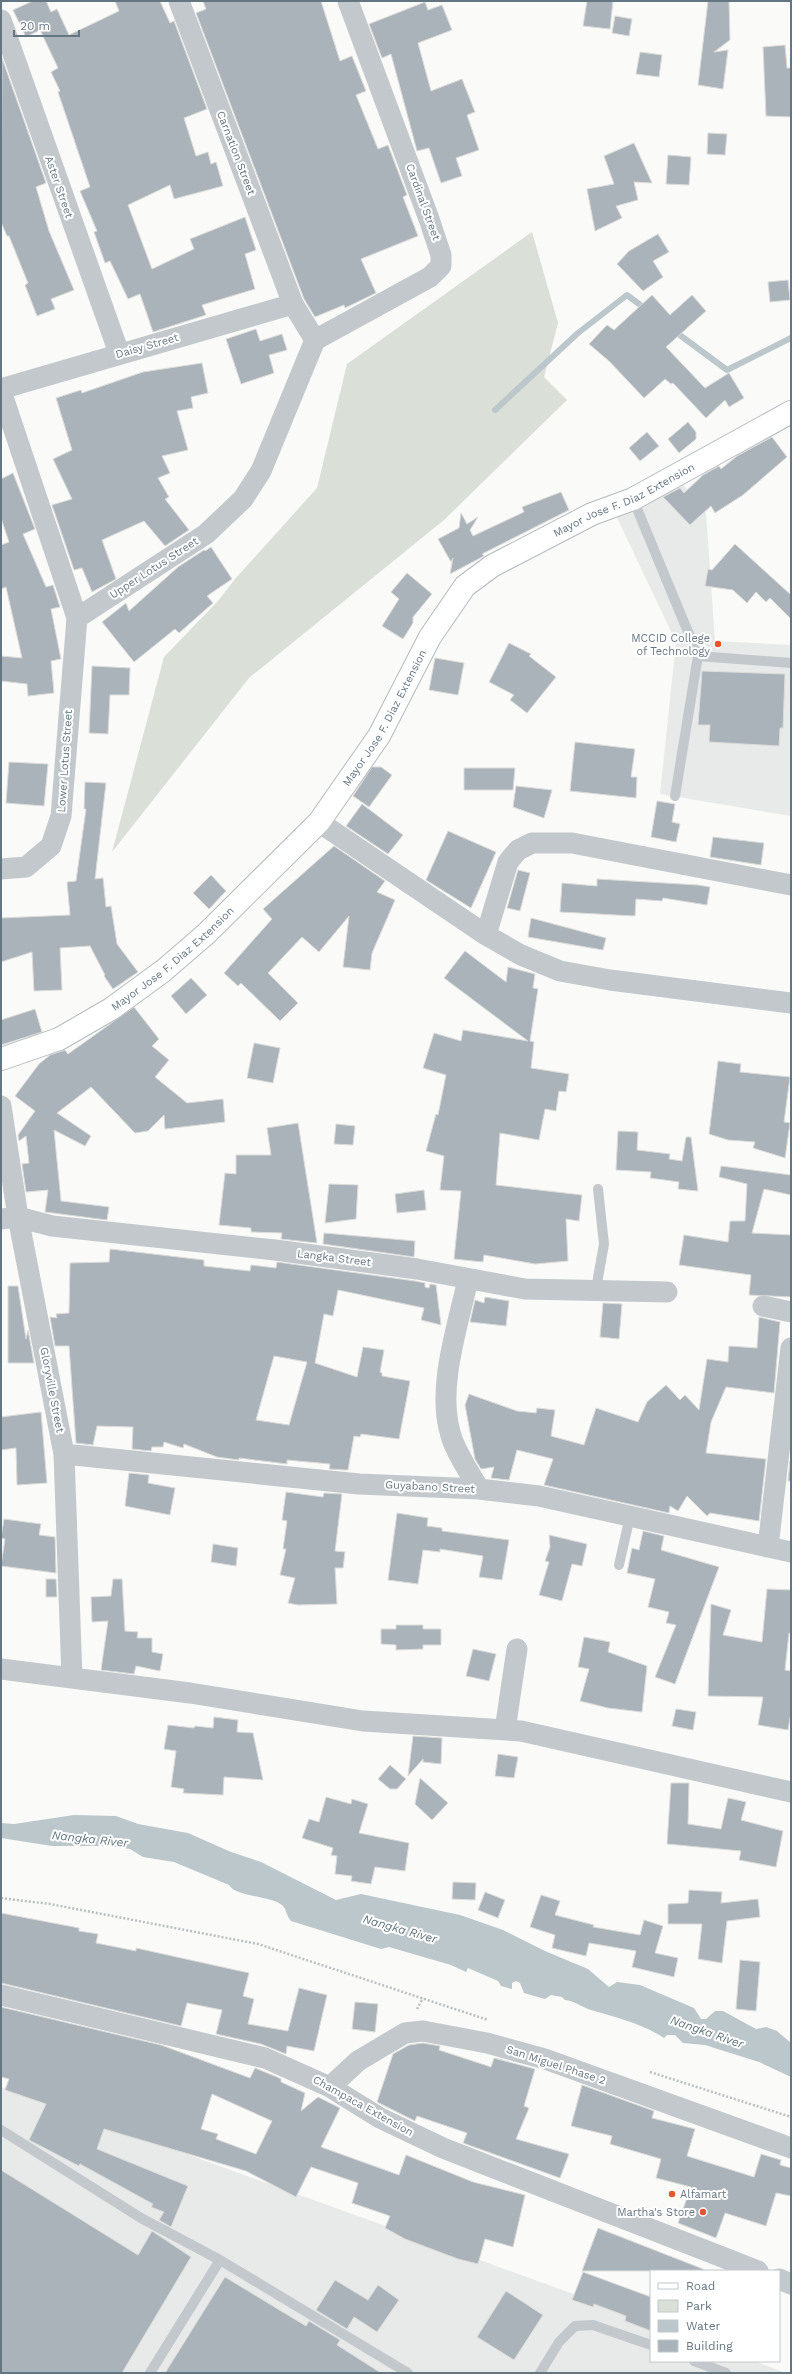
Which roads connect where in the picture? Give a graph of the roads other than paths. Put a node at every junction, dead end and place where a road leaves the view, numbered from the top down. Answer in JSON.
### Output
{"nodes":[{"id":1,"x":179,"y":1,"type":"edge"},
{"id":2,"x":348,"y":1,"type":"edge"},
{"id":3,"x":1,"y":20,"type":"edge"},
{"id":4,"x":293,"y":304,"type":"junction"},
{"id":5,"x":315,"y":340,"type":"junction"},
{"id":6,"x":119,"y":353,"type":"junction"},
{"id":7,"x":1,"y":390,"type":"edge"},
{"id":8,"x":791,"y":412,"type":"edge"},
{"id":9,"x":633,"y":499,"type":"junction"},
{"id":10,"x":77,"y":618,"type":"junction"},
{"id":11,"x":698,"y":656,"type":"junction"},
{"id":12,"x":791,"y":663,"type":"edge"},
{"id":13,"x":675,"y":796,"type":"dead end"},
{"id":14,"x":319,"y":822,"type":"junction"},
{"id":15,"x":1,"y":869,"type":"edge"},
{"id":16,"x":791,"y":885,"type":"edge"},
{"id":17,"x":486,"y":935,"type":"junction"},
{"id":18,"x":791,"y":1003,"type":"edge"},
{"id":19,"x":1,"y":1059,"type":"edge"},
{"id":20,"x":1,"y":1106,"type":"edge"},
{"id":21,"x":598,"y":1189,"type":"dead end"},
{"id":22,"x":10,"y":1218,"type":"edge"},
{"id":23,"x":468,"y":1279,"type":"junction"},
{"id":24,"x":596,"y":1289,"type":"junction"},
{"id":25,"x":667,"y":1292,"type":"dead end"},
{"id":26,"x":763,"y":1306,"type":"dead end"},
{"id":27,"x":791,"y":1312,"type":"edge"},
{"id":28,"x":791,"y":1348,"type":"edge"},
{"id":29,"x":64,"y":1454,"type":"junction"},
{"id":30,"x":479,"y":1489,"type":"junction"},
{"id":31,"x":630,"y":1516,"type":"junction"},
{"id":32,"x":768,"y":1547,"type":"junction"},
{"id":33,"x":791,"y":1552,"type":"edge"},
{"id":34,"x":619,"y":1565,"type":"dead end"},
{"id":35,"x":517,"y":1649,"type":"dead end"},
{"id":36,"x":1,"y":1669,"type":"edge"},
{"id":37,"x":72,"y":1678,"type":"junction"},
{"id":38,"x":505,"y":1730,"type":"junction"},
{"id":39,"x":791,"y":1792,"type":"edge"},
{"id":40,"x":1,"y":1995,"type":"edge"},
{"id":41,"x":330,"y":2087,"type":"junction"},
{"id":42,"x":1,"y":2130,"type":"edge"},
{"id":43,"x":791,"y":2148,"type":"edge"},
{"id":44,"x":220,"y":2260,"type":"junction"},
{"id":45,"x":755,"y":2270,"type":"edge"},
{"id":46,"x":780,"y":2279,"type":"edge"},
{"id":47,"x":791,"y":2284,"type":"edge"},
{"id":48,"x":650,"y":2345,"type":"edge"},
{"id":49,"x":697,"y":2362,"type":"edge"},
{"id":50,"x":150,"y":2373,"type":"edge"},
{"id":51,"x":408,"y":2373,"type":"edge"},
{"id":52,"x":540,"y":2373,"type":"edge"},
{"id":53,"x":726,"y":2373,"type":"edge"}],
"edges":[{"from":1,"to":4,"type":"street","name":"Carnation Street"},
{"from":2,"to":5,"type":"street","name":"Cardinal Street"},
{"from":3,"to":6,"type":"street","name":"Aster Street"},
{"from":4,"to":5,"type":"street"},
{"from":4,"to":6,"type":"street","name":"Daisy Street"},
{"from":5,"to":10,"type":"street","name":"Upper Lotus Street"},
{"from":6,"to":7,"type":"street","name":"Daisy Street"},
{"from":7,"to":10,"type":"street"},
{"from":8,"to":9,"type":"street","name":"Mayor Jose F. Diaz Extension"},
{"from":9,"to":11,"type":"lane"},
{"from":9,"to":14,"type":"street","name":"Mayor Jose F. Diaz Extension"},
{"from":10,"to":15,"type":"street","name":"Lower Lotus Street"},
{"from":11,"to":12,"type":"lane"},
{"from":11,"to":13,"type":"lane"},
{"from":14,"to":17,"type":"street"},
{"from":14,"to":19,"type":"street","name":"Mayor Jose F. Diaz Extension"},
{"from":16,"to":17,"type":"street"},
{"from":17,"to":18,"type":"street"},
{"from":20,"to":22,"type":"street","name":"Gloryville Street"},
{"from":21,"to":24,"type":"lane"},
{"from":22,"to":23,"type":"street","name":"Langka Street"},
{"from":22,"to":29,"type":"street","name":"Gloryville Street"},
{"from":23,"to":24,"type":"street","name":"Langka Street"},
{"from":23,"to":30,"type":"street"},
{"from":24,"to":25,"type":"street","name":"Langka Street"},
{"from":26,"to":27,"type":"street"},
{"from":28,"to":32,"type":"street"},
{"from":29,"to":30,"type":"street","name":"Guyabano Street"},
{"from":29,"to":37,"type":"street","name":"Gloryville Street"},
{"from":30,"to":31,"type":"street","name":"Guyabano Street"},
{"from":31,"to":32,"type":"street","name":"Guyabano Street"},
{"from":31,"to":34,"type":"lane"},
{"from":32,"to":33,"type":"street","name":"Guyabano Street"},
{"from":35,"to":38,"type":"street"},
{"from":36,"to":37,"type":"street"},
{"from":37,"to":38,"type":"street"},
{"from":38,"to":39,"type":"street"},
{"from":40,"to":41,"type":"street","name":"Champaca Extension"},
{"from":41,"to":43,"type":"street","name":"San Miguel Phase 2"},
{"from":41,"to":45,"type":"street","name":"Champaca Extension"},
{"from":42,"to":44,"type":"lane"},
{"from":44,"to":50,"type":"lane"},
{"from":44,"to":51,"type":"lane"},
{"from":46,"to":47,"type":"street"},
{"from":48,"to":52,"type":"lane"},
{"from":49,"to":53,"type":"lane"}]}
